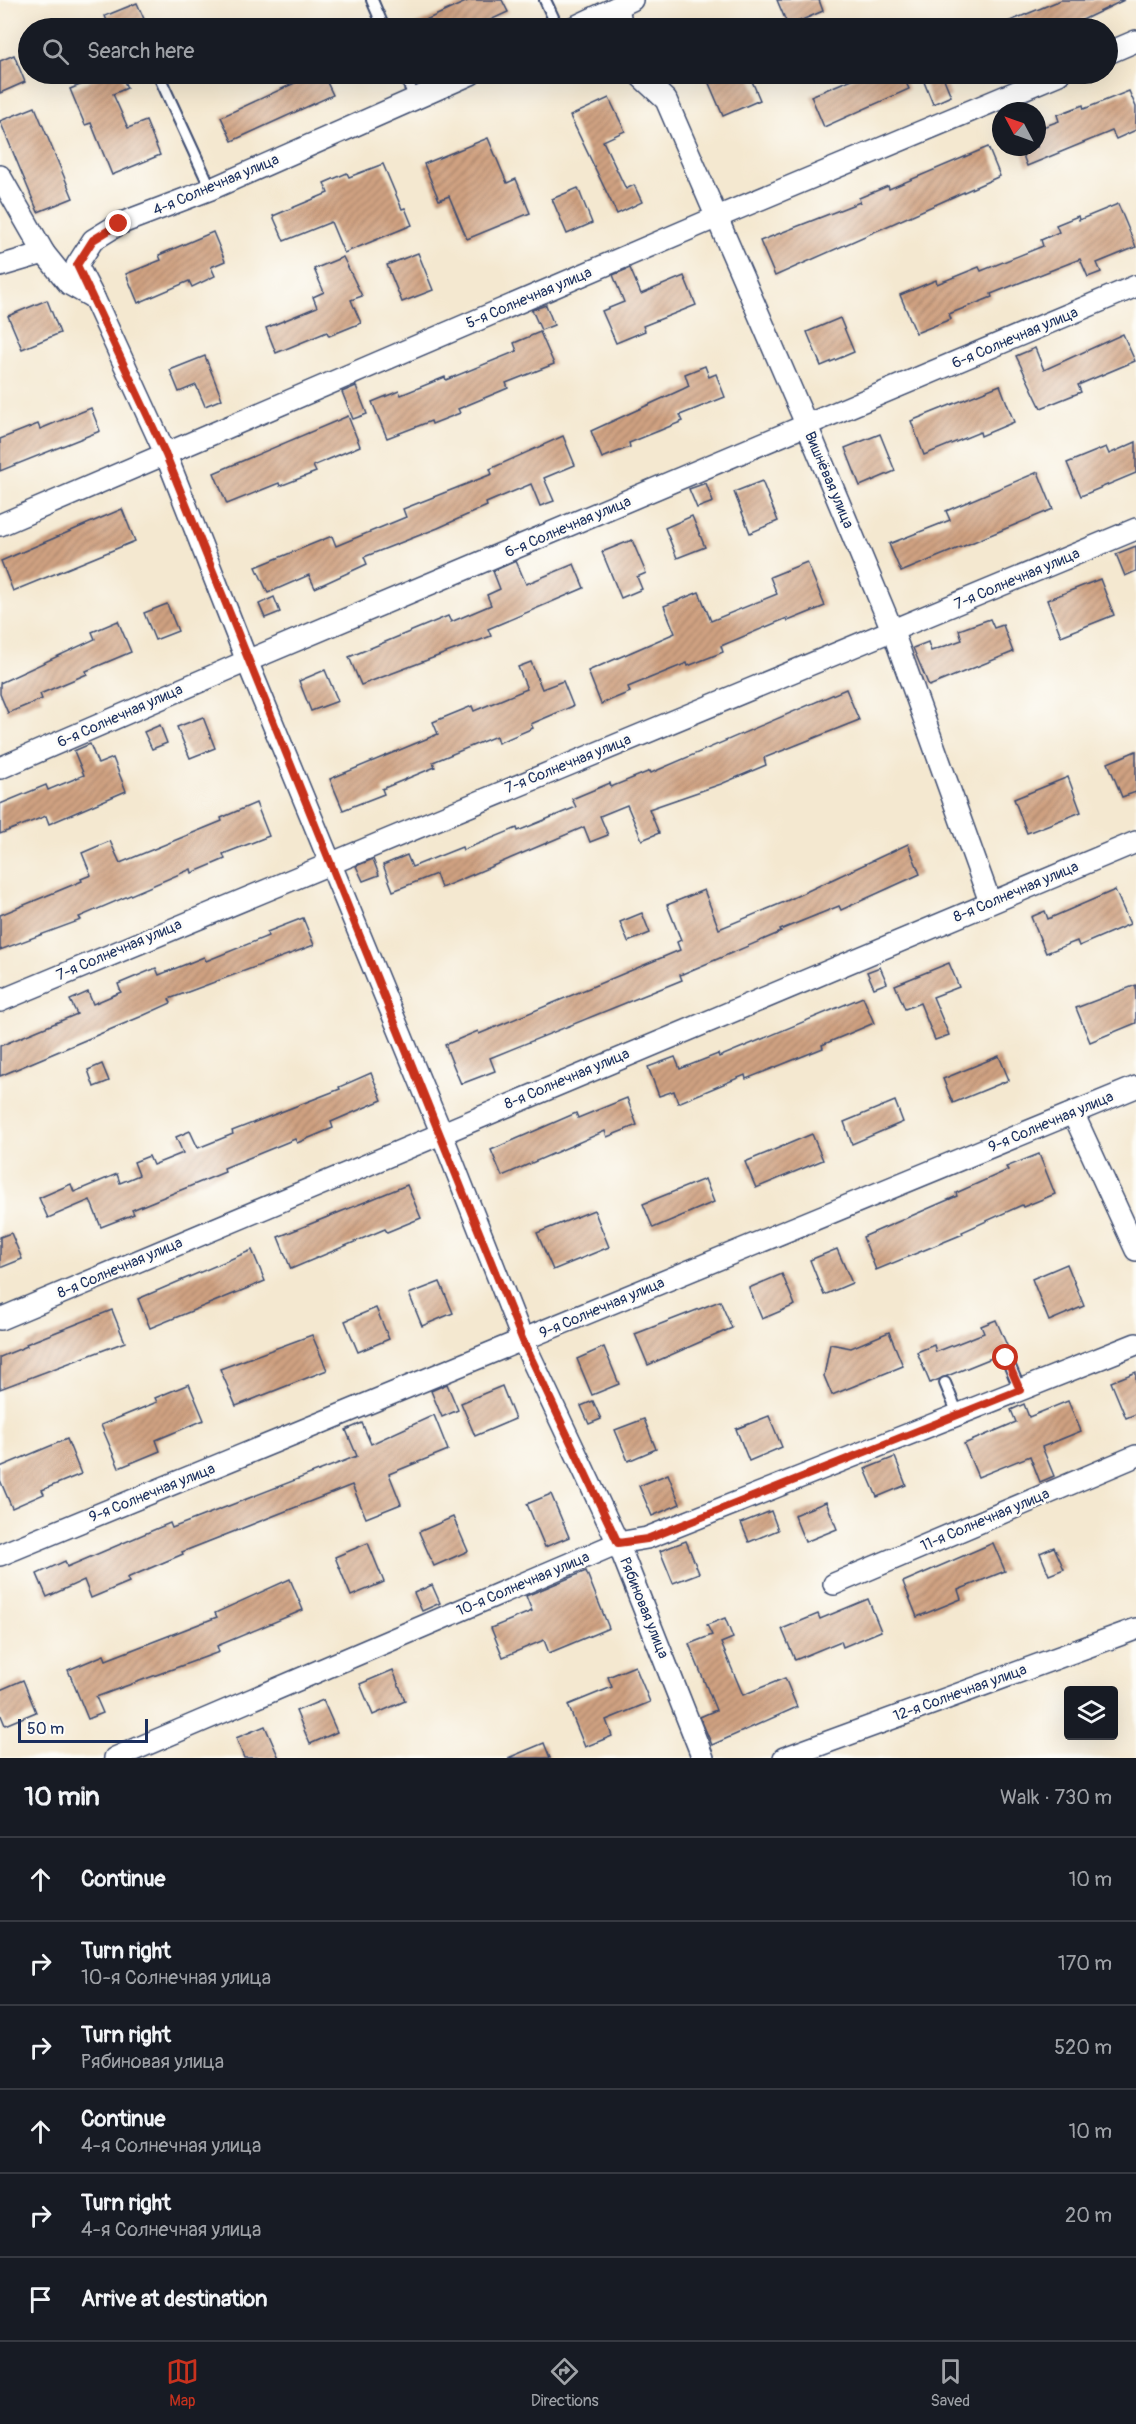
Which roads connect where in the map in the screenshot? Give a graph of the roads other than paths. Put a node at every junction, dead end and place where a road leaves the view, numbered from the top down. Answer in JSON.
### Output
{"nodes":[{"id":1,"x":372,"y":0,"type":"edge"},
{"id":2,"x":545,"y":0,"type":"edge"},
{"id":3,"x":625,"y":4,"type":"edge"},
{"id":4,"x":380,"y":18,"type":"edge"},
{"id":5,"x":553,"y":18,"type":"edge"},
{"id":6,"x":594,"y":18,"type":"edge"},
{"id":7,"x":1136,"y":41,"type":"edge"},
{"id":8,"x":1118,"y":48,"type":"edge"},
{"id":9,"x":163,"y":84,"type":"edge"},
{"id":10,"x":409,"y":84,"type":"edge"},
{"id":11,"x":448,"y":84,"type":"edge"},
{"id":12,"x":649,"y":84,"type":"edge"},
{"id":13,"x":1035,"y":84,"type":"edge"},
{"id":14,"x":415,"y":98,"type":"junction"},
{"id":15,"x":0,"y":176,"type":"edge"},
{"id":16,"x":211,"y":189,"type":"junction"},
{"id":17,"x":715,"y":218,"type":"junction"},
{"id":18,"x":44,"y":253,"type":"junction"},
{"id":19,"x":0,"y":266,"type":"edge"},
{"id":20,"x":1136,"y":286,"type":"edge"},
{"id":21,"x":94,"y":298,"type":"junction"},
{"id":22,"x":807,"y":426,"type":"junction"},
{"id":23,"x":166,"y":455,"type":"junction"},
{"id":24,"x":0,"y":525,"type":"edge"},
{"id":25,"x":1136,"y":529,"type":"edge"},
{"id":26,"x":893,"y":632,"type":"junction"},
{"id":27,"x":247,"y":661,"type":"junction"},
{"id":28,"x":0,"y":768,"type":"edge"},
{"id":29,"x":1136,"y":842,"type":"edge"},
{"id":30,"x":331,"y":860,"type":"junction"},
{"id":31,"x":990,"y":902,"type":"junction"},
{"id":32,"x":0,"y":1001,"type":"edge"},
{"id":33,"x":1136,"y":1087,"type":"edge"},
{"id":34,"x":1073,"y":1113,"type":"junction"},
{"id":35,"x":441,"y":1132,"type":"junction"},
{"id":36,"x":1136,"y":1250,"type":"edge"},
{"id":37,"x":0,"y":1319,"type":"edge"},
{"id":38,"x":523,"y":1341,"type":"junction"},
{"id":39,"x":1136,"y":1344,"type":"edge"},
{"id":40,"x":1006,"y":1358,"type":"dead end"},
{"id":41,"x":945,"y":1383,"type":"dead end"},
{"id":42,"x":1020,"y":1390,"type":"junction"},
{"id":43,"x":958,"y":1414,"type":"junction"},
{"id":44,"x":1136,"y":1456,"type":"edge"},
{"id":45,"x":618,"y":1543,"type":"junction"},
{"id":46,"x":0,"y":1555,"type":"edge"},
{"id":47,"x":834,"y":1584,"type":"dead end"},
{"id":48,"x":1136,"y":1629,"type":"edge"},
{"id":49,"x":116,"y":1758,"type":"edge"},
{"id":50,"x":702,"y":1758,"type":"edge"},
{"id":51,"x":784,"y":1758,"type":"edge"}],
"edges":[{"from":1,"to":4,"type":"lane"},
{"from":2,"to":5,"type":"lane"},
{"from":3,"to":6,"type":"street"},
{"from":7,"to":8,"type":"street"},
{"from":9,"to":16,"type":"lane"},
{"from":10,"to":14,"type":"lane"},
{"from":11,"to":14,"type":"street","name":"4-я Солнечная улица"},
{"from":12,"to":17,"type":"street","name":"Вишнёвая улица"},
{"from":13,"to":17,"type":"street","name":"5-я Солнечная улица"},
{"from":14,"to":16,"type":"street","name":"4-я Солнечная улица"},
{"from":15,"to":18,"type":"street"},
{"from":16,"to":21,"type":"street","name":"4-я Солнечная улица"},
{"from":17,"to":22,"type":"street","name":"Вишнёвая улица"},
{"from":17,"to":23,"type":"street","name":"5-я Солнечная улица"},
{"from":18,"to":19,"type":"street"},
{"from":18,"to":21,"type":"street"},
{"from":20,"to":22,"type":"street","name":"6-я Солнечная улица"},
{"from":21,"to":23,"type":"street","name":"Рябиновая улица"},
{"from":22,"to":26,"type":"street","name":"Вишнёвая улица"},
{"from":22,"to":27,"type":"street","name":"6-я Солнечная улица"},
{"from":23,"to":24,"type":"street","name":"5-я Солнечная улица"},
{"from":23,"to":27,"type":"street","name":"Рябиновая улица"},
{"from":25,"to":26,"type":"street","name":"7-я Солнечная улица"},
{"from":26,"to":30,"type":"street","name":"7-я Солнечная улица"},
{"from":26,"to":31,"type":"street","name":"Вишнёвая улица"},
{"from":27,"to":28,"type":"street","name":"6-я Солнечная улица"},
{"from":27,"to":30,"type":"street","name":"Рябиновая улица"},
{"from":29,"to":31,"type":"street","name":"8-я Солнечная улица"},
{"from":30,"to":32,"type":"street","name":"7-я Солнечная улица"},
{"from":30,"to":35,"type":"street","name":"Рябиновая улица"},
{"from":31,"to":35,"type":"street","name":"8-я Солнечная улица"},
{"from":33,"to":34,"type":"street","name":"9-я Солнечная улица"},
{"from":34,"to":36,"type":"street"},
{"from":34,"to":38,"type":"street","name":"9-я Солнечная улица"},
{"from":35,"to":37,"type":"street","name":"8-я Солнечная улица"},
{"from":35,"to":38,"type":"street","name":"Рябиновая улица"},
{"from":38,"to":45,"type":"street","name":"Рябиновая улица"},
{"from":38,"to":46,"type":"street","name":"9-я Солнечная улица"},
{"from":39,"to":42,"type":"street","name":"10-я Солнечная улица"},
{"from":40,"to":42,"type":"lane"},
{"from":41,"to":43,"type":"lane"},
{"from":42,"to":43,"type":"street","name":"10-я Солнечная улица"},
{"from":43,"to":45,"type":"street","name":"10-я Солнечная улица"},
{"from":44,"to":47,"type":"street","name":"11-я Солнечная улица"},
{"from":45,"to":49,"type":"street","name":"10-я Солнечная улица"},
{"from":45,"to":50,"type":"street","name":"Рябиновая улица"},
{"from":48,"to":51,"type":"street","name":"12-я Солнечная улица"}]}
